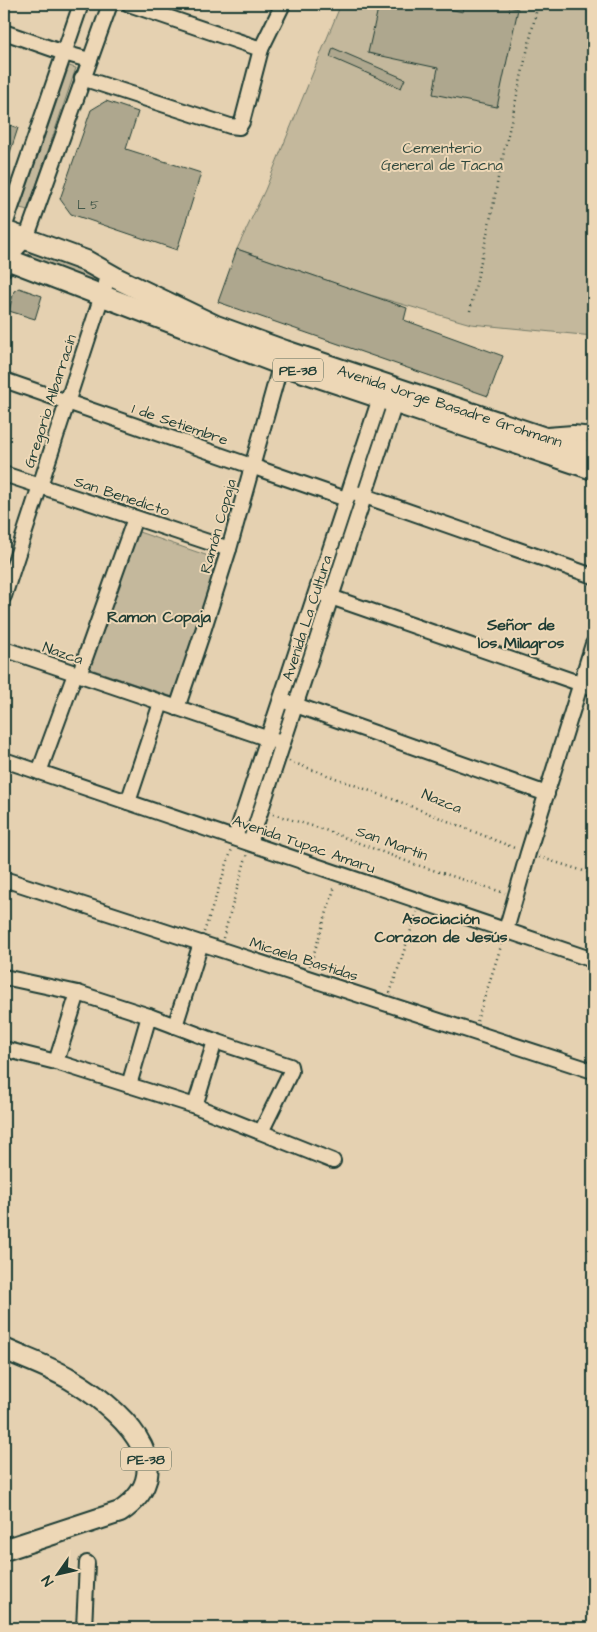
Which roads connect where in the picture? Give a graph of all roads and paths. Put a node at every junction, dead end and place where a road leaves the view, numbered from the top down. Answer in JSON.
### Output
{"nodes":[{"id":1,"x":81,"y":4,"type":"edge"},
{"id":2,"x":110,"y":4,"type":"edge"},
{"id":3,"x":129,"y":4,"type":"edge"},
{"id":4,"x":283,"y":4,"type":"edge"},
{"id":5,"x":538,"y":4,"type":"edge"},
{"id":6,"x":4,"y":32,"type":"edge"},
{"id":7,"x":261,"y":49,"type":"junction"},
{"id":8,"x":64,"y":53,"type":"junction"},
{"id":9,"x":90,"y":60,"type":"junction"},
{"id":10,"x":82,"y":78,"type":"junction"},
{"id":11,"x":4,"y":230,"type":"edge"},
{"id":12,"x":4,"y":237,"type":"edge"},
{"id":13,"x":26,"y":240,"type":"junction"},
{"id":14,"x":5,"y":262,"type":"edge"},
{"id":15,"x":109,"y":274,"type":"junction"},
{"id":16,"x":102,"y":296,"type":"junction"},
{"id":17,"x":470,"y":311,"type":"dead end"},
{"id":18,"x":282,"y":358,"type":"junction"},
{"id":19,"x":4,"y":380,"type":"edge"},
{"id":20,"x":387,"y":400,"type":"junction"},
{"id":21,"x":67,"y":402,"type":"junction"},
{"id":22,"x":593,"y":435,"type":"edge"},
{"id":23,"x":539,"y":436,"type":"junction"},
{"id":24,"x":593,"y":454,"type":"edge"},
{"id":25,"x":252,"y":466,"type":"junction"},
{"id":26,"x":593,"y":469,"type":"edge"},
{"id":27,"x":4,"y":474,"type":"edge"},
{"id":28,"x":40,"y":486,"type":"junction"},
{"id":29,"x":348,"y":495,"type":"junction"},
{"id":30,"x":365,"y":495,"type":"junction"},
{"id":31,"x":135,"y":518,"type":"junction"},
{"id":32,"x":229,"y":549,"type":"junction"},
{"id":33,"x":593,"y":576,"type":"edge"},
{"id":34,"x":316,"y":592,"type":"junction"},
{"id":35,"x":4,"y":596,"type":"edge"},
{"id":36,"x":331,"y":598,"type":"junction"},
{"id":37,"x":593,"y":644,"type":"edge"},
{"id":38,"x":4,"y":650,"type":"edge"},
{"id":39,"x":77,"y":674,"type":"junction"},
{"id":40,"x":587,"y":686,"type":"edge"},
{"id":41,"x":281,"y":699,"type":"junction"},
{"id":42,"x":161,"y":703,"type":"junction"},
{"id":43,"x":295,"y":705,"type":"junction"},
{"id":44,"x":176,"y":708,"type":"junction"},
{"id":45,"x":268,"y":739,"type":"junction"},
{"id":46,"x":280,"y":751,"type":"junction"},
{"id":47,"x":4,"y":760,"type":"edge"},
{"id":48,"x":39,"y":772,"type":"junction"},
{"id":49,"x":547,"y":794,"type":"junction"},
{"id":50,"x":128,"y":802,"type":"junction"},
{"id":51,"x":261,"y":810,"type":"junction"},
{"id":52,"x":235,"y":838,"type":"junction"},
{"id":53,"x":250,"y":843,"type":"junction"},
{"id":54,"x":528,"y":853,"type":"junction"},
{"id":55,"x":339,"y":873,"type":"junction"},
{"id":56,"x":593,"y":874,"type":"edge"},
{"id":57,"x":4,"y":879,"type":"edge"},
{"id":58,"x":516,"y":896,"type":"junction"},
{"id":59,"x":420,"y":901,"type":"junction"},
{"id":60,"x":506,"y":930,"type":"junction"},
{"id":61,"x":201,"y":943,"type":"junction"},
{"id":62,"x":220,"y":949,"type":"junction"},
{"id":63,"x":593,"y":960,"type":"edge"},
{"id":64,"x":4,"y":977,"type":"edge"},
{"id":65,"x":307,"y":977,"type":"junction"},
{"id":66,"x":78,"y":992,"type":"junction"},
{"id":67,"x":387,"y":1004,"type":"junction"},
{"id":68,"x":150,"y":1016,"type":"junction"},
{"id":69,"x":175,"y":1026,"type":"junction"},
{"id":70,"x":474,"y":1032,"type":"junction"},
{"id":71,"x":215,"y":1041,"type":"junction"},
{"id":72,"x":4,"y":1049,"type":"edge"},
{"id":73,"x":56,"y":1062,"type":"junction"},
{"id":74,"x":593,"y":1070,"type":"edge"},
{"id":75,"x":129,"y":1085,"type":"junction"},
{"id":76,"x":195,"y":1106,"type":"junction"},
{"id":77,"x":261,"y":1132,"type":"junction"},
{"id":78,"x":332,"y":1160,"type":"dead end"},
{"id":79,"x":4,"y":1349,"type":"edge"},
{"id":80,"x":4,"y":1550,"type":"edge"},
{"id":81,"x":87,"y":1563,"type":"dead end"},
{"id":82,"x":84,"y":1628,"type":"edge"}],
"edges":[{"from":1,"to":8,"type":"street"},
{"from":2,"to":9,"type":"street"},
{"from":3,"to":7,"type":"street"},
{"from":4,"to":7,"type":"street"},
{"from":5,"to":17,"type":"path"},
{"from":6,"to":8,"type":"street"},
{"from":7,"to":10,"type":"street"},
{"from":8,"to":9,"type":"street"},
{"from":8,"to":11,"type":"street"},
{"from":9,"to":10,"type":"street"},
{"from":10,"to":13,"type":"street"},
{"from":11,"to":13,"type":"highway","name":"Avenida Jorge Basadre Grohmann","number":"PE-38"},
{"from":12,"to":14,"type":"street"},
{"from":13,"to":14,"type":"street"},
{"from":13,"to":15,"type":"highway","name":"Avenida Jorge Basadre Grohmann","number":"PE-38"},
{"from":14,"to":16,"type":"highway","name":"Avenida Jorge Basadre Grohmann","number":"PE-38"},
{"from":15,"to":16,"type":"street","name":"Gregorio Albarracín"},
{"from":15,"to":18,"type":"highway","name":"Avenida Jorge Basadre Grohmann","number":"PE-38"},
{"from":16,"to":18,"type":"highway","name":"Avenida Jorge Basadre Grohmann","number":"PE-38"},
{"from":16,"to":21,"type":"street","name":"Gregorio Albarracín"},
{"from":18,"to":20,"type":"highway","name":"Avenida Jorge Basadre Grohmann","number":"PE-38"},
{"from":18,"to":23,"type":"highway","name":"Avenida Jorge Basadre Grohmann","number":"PE-38"},
{"from":18,"to":25,"type":"street","name":"Ramón Copaja"},
{"from":19,"to":21,"type":"street","name":"1 de Setiembre"},
{"from":20,"to":26,"type":"highway","name":"Avenida Jorge Basadre Grohmann","number":"PE-38"},
{"from":20,"to":29,"type":"street","name":"Avenida La Cultura"},
{"from":20,"to":30,"type":"street","name":"Avenida La Cultura"},
{"from":21,"to":25,"type":"street","name":"1 de Setiembre"},
{"from":21,"to":28,"type":"street","name":"Gregorio Albarracín"},
{"from":22,"to":23,"type":"street"},
{"from":23,"to":24,"type":"highway","name":"Avenida Jorge Basadre Grohmann","number":"PE-38"},
{"from":25,"to":29,"type":"street","name":"1 de Setiembre"},
{"from":25,"to":32,"type":"street","name":"Ramón Copaja"},
{"from":27,"to":28,"type":"street","name":"San Benedicto"},
{"from":28,"to":31,"type":"street","name":"San Benedicto"},
{"from":28,"to":35,"type":"street","name":"Gregorio Albarracín"},
{"from":29,"to":30,"type":"street","name":"1 de Setiembre"},
{"from":29,"to":34,"type":"street","name":"Avenida La Cultura"},
{"from":30,"to":33,"type":"street","name":"1 de Setiembre"},
{"from":30,"to":36,"type":"street","name":"Avenida La Cultura"},
{"from":31,"to":32,"type":"street","name":"San Benedicto"},
{"from":31,"to":39,"type":"street"},
{"from":32,"to":44,"type":"street","name":"Ramón Copaja"},
{"from":34,"to":36,"type":"street"},
{"from":34,"to":41,"type":"street","name":"Avenida La Cultura"},
{"from":36,"to":40,"type":"street"},
{"from":36,"to":43,"type":"street","name":"Avenida La Cultura"},
{"from":37,"to":40,"type":"street"},
{"from":38,"to":39,"type":"street","name":"Nazca"},
{"from":39,"to":42,"type":"street","name":"Nazca"},
{"from":39,"to":48,"type":"street"},
{"from":40,"to":49,"type":"street"},
{"from":41,"to":43,"type":"street"},
{"from":41,"to":45,"type":"street","name":"Avenida La Cultura"},
{"from":42,"to":44,"type":"street","name":"Nazca"},
{"from":42,"to":50,"type":"street"},
{"from":43,"to":46,"type":"street","name":"Avenida La Cultura"},
{"from":43,"to":49,"type":"street"},
{"from":44,"to":45,"type":"street","name":"Nazca"},
{"from":45,"to":46,"type":"street","name":"Nazca"},
{"from":45,"to":52,"type":"street","name":"Avenida La Cultura"},
{"from":46,"to":51,"type":"street","name":"Avenida La Cultura"},
{"from":46,"to":54,"type":"path","name":"Nazca"},
{"from":47,"to":48,"type":"street","name":"Avenida Tupac Amaru"},
{"from":48,"to":50,"type":"street","name":"Avenida Tupac Amaru"},
{"from":49,"to":54,"type":"street"},
{"from":50,"to":52,"type":"street","name":"Avenida Tupac Amaru"},
{"from":51,"to":53,"type":"street","name":"Avenida La Cultura"},
{"from":51,"to":58,"type":"path","name":"San Martín"},
{"from":52,"to":53,"type":"street","name":"Avenida Tupac Amaru"},
{"from":52,"to":61,"type":"path"},
{"from":53,"to":55,"type":"street","name":"Avenida Tupac Amaru"},
{"from":53,"to":62,"type":"path"},
{"from":54,"to":56,"type":"path","name":"Nazca"},
{"from":54,"to":58,"type":"street"},
{"from":55,"to":59,"type":"street","name":"Avenida Tupac Amaru"},
{"from":55,"to":65,"type":"path"},
{"from":57,"to":61,"type":"street","name":"Micaela Bastidas"},
{"from":58,"to":60,"type":"street"},
{"from":59,"to":60,"type":"street","name":"Avenida Tupac Amaru"},
{"from":59,"to":67,"type":"path"},
{"from":60,"to":63,"type":"street","name":"Avenida Tupac Amaru"},
{"from":60,"to":70,"type":"path"},
{"from":61,"to":62,"type":"street","name":"Micaela Bastidas"},
{"from":61,"to":69,"type":"street"},
{"from":62,"to":65,"type":"street","name":"Micaela Bastidas"},
{"from":64,"to":66,"type":"street"},
{"from":65,"to":67,"type":"street","name":"Micaela Bastidas"},
{"from":66,"to":68,"type":"street"},
{"from":66,"to":73,"type":"street"},
{"from":67,"to":70,"type":"street","name":"Micaela Bastidas"},
{"from":68,"to":69,"type":"street"},
{"from":68,"to":75,"type":"street"},
{"from":69,"to":71,"type":"street"},
{"from":70,"to":74,"type":"street","name":"Micaela Bastidas"},
{"from":71,"to":76,"type":"street"},
{"from":71,"to":77,"type":"street"},
{"from":72,"to":73,"type":"street"},
{"from":73,"to":75,"type":"street"},
{"from":75,"to":76,"type":"street"},
{"from":76,"to":77,"type":"street"},
{"from":77,"to":78,"type":"street"},
{"from":79,"to":80,"type":"highway","number":"PE-38"},
{"from":81,"to":82,"type":"street"}]}
